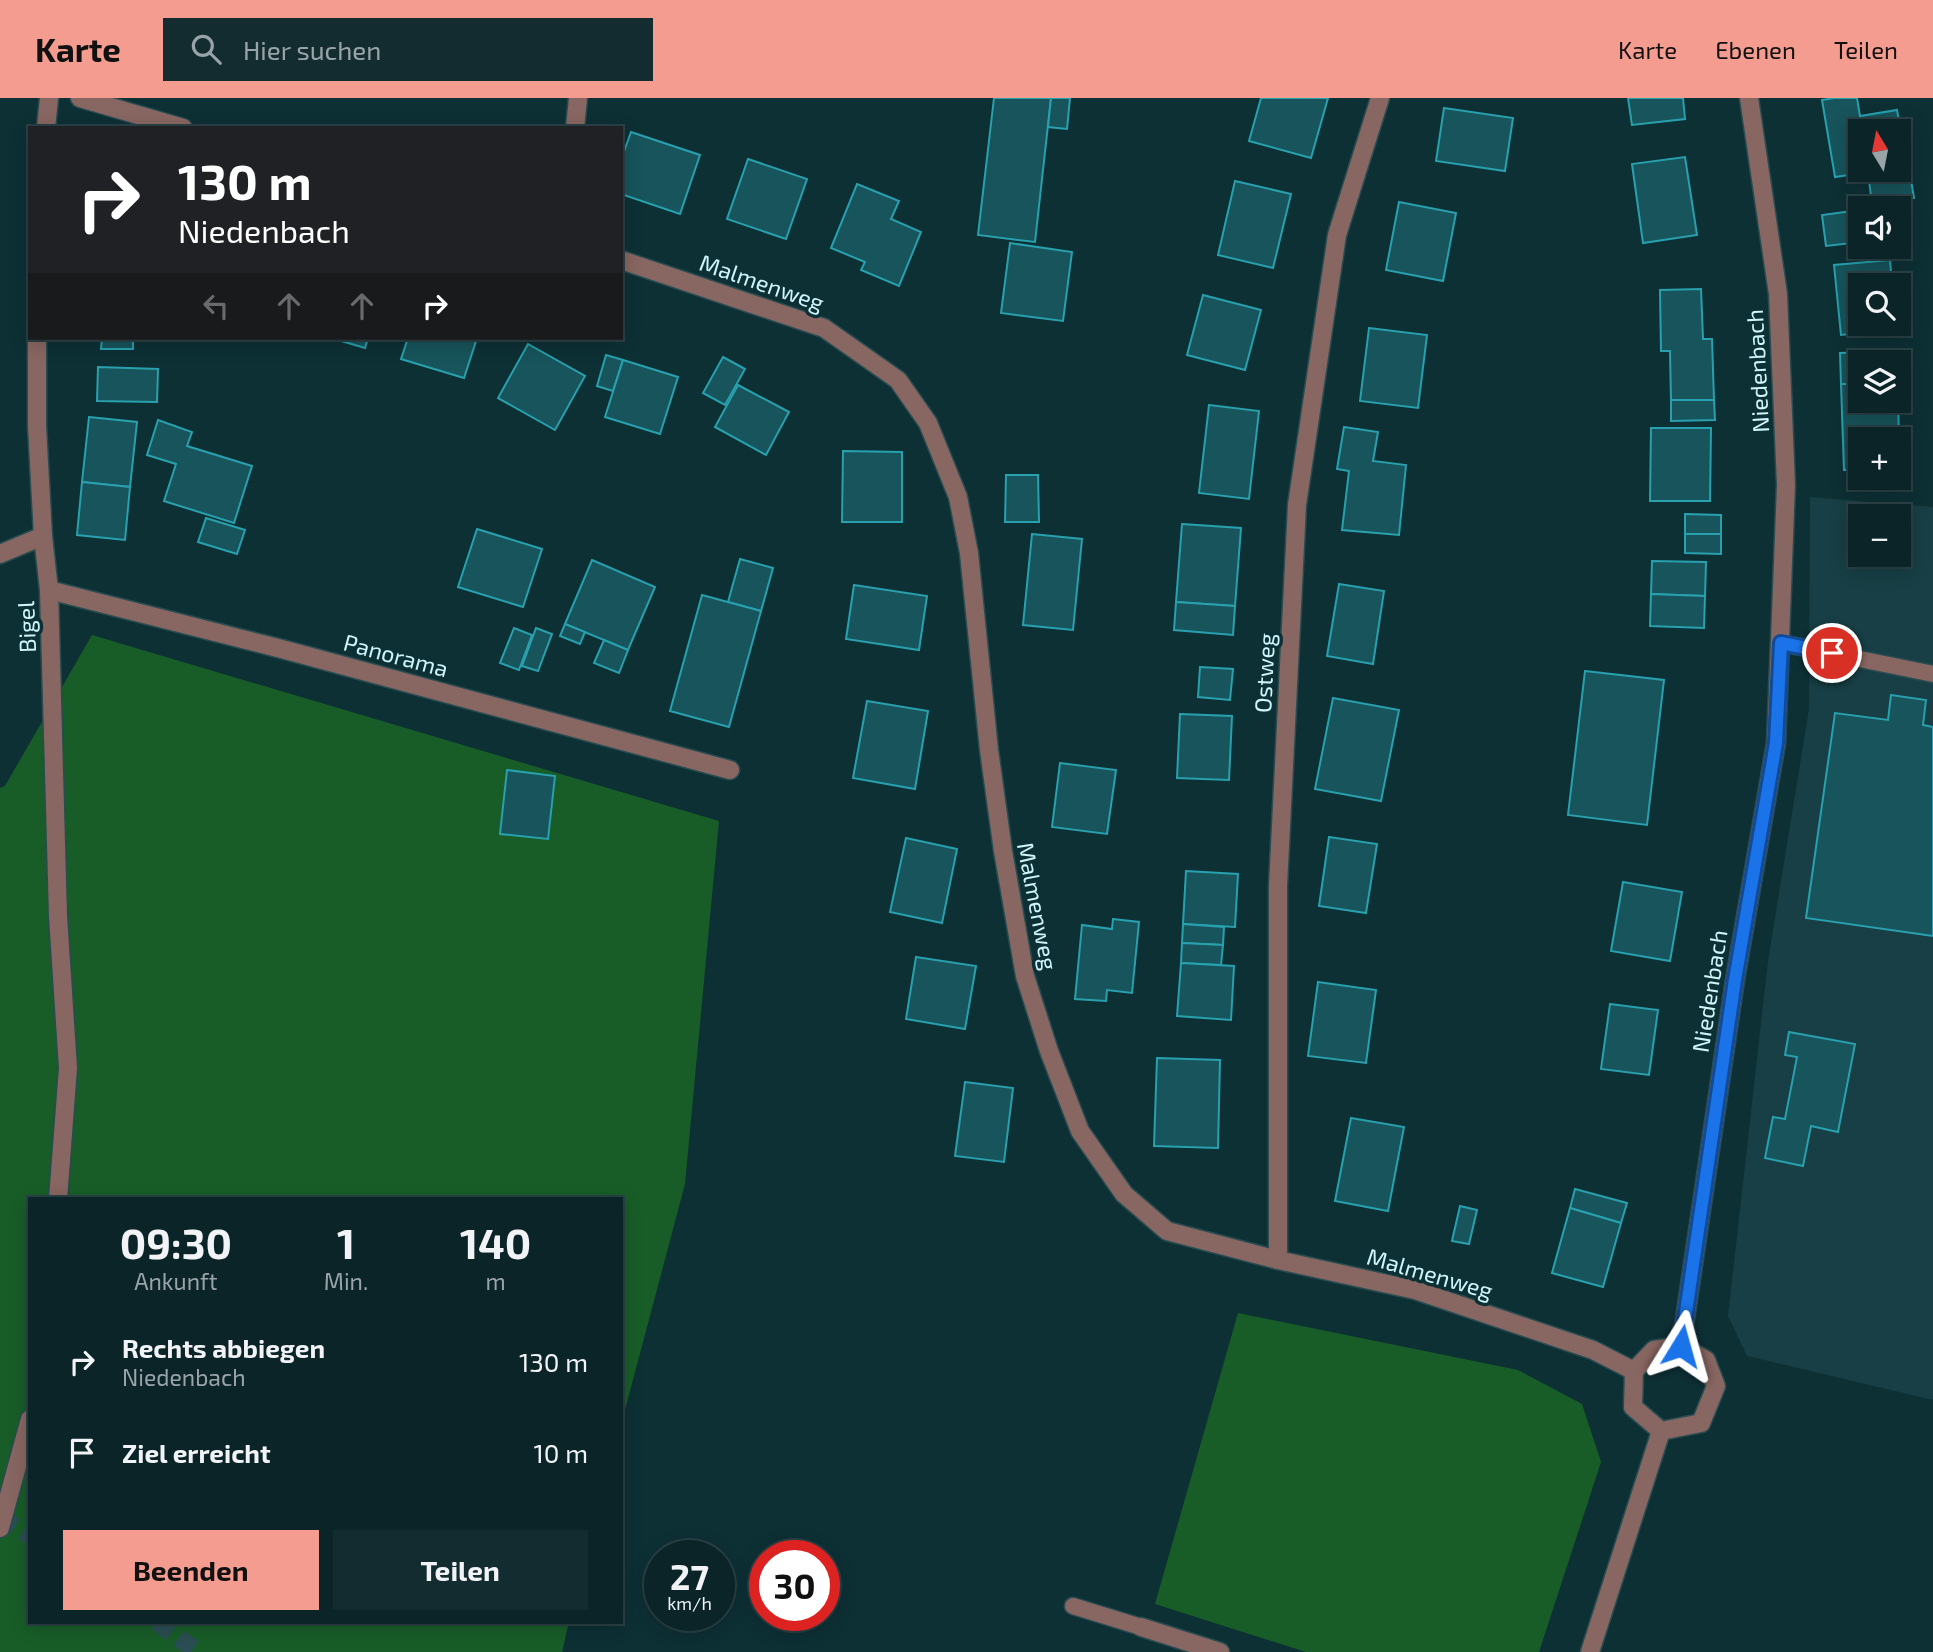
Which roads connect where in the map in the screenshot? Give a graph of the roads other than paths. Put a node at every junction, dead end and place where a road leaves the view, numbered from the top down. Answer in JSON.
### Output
{"nodes":[{"id":1,"x":49,"y":98,"type":"edge"},
{"id":2,"x":80,"y":98,"type":"edge"},
{"id":3,"x":578,"y":98,"type":"edge"},
{"id":4,"x":1381,"y":98,"type":"edge"},
{"id":5,"x":1749,"y":98,"type":"edge"},
{"id":6,"x":46,"y":126,"type":"edge"},
{"id":7,"x":176,"y":126,"type":"edge"},
{"id":8,"x":575,"y":126,"type":"edge"},
{"id":9,"x":623,"y":261,"type":"edge"},
{"id":10,"x":37,"y":340,"type":"edge"},
{"id":11,"x":43,"y":536,"type":"junction"},
{"id":12,"x":0,"y":554,"type":"edge"},
{"id":13,"x":49,"y":590,"type":"junction"},
{"id":14,"x":1781,"y":643,"type":"junction"},
{"id":15,"x":1933,"y":674,"type":"edge"},
{"id":16,"x":730,"y":770,"type":"dead end"},
{"id":17,"x":58,"y":1197,"type":"edge"},
{"id":18,"x":1278,"y":1260,"type":"junction"},
{"id":19,"x":1681,"y":1346,"type":"junction"},
{"id":20,"x":1634,"y":1371,"type":"junction"},
{"id":21,"x":28,"y":1426,"type":"edge"},
{"id":22,"x":1661,"y":1431,"type":"junction"},
{"id":23,"x":0,"y":1528,"type":"edge"},
{"id":24,"x":1073,"y":1606,"type":"dead end"},
{"id":25,"x":1141,"y":1627,"type":"joint"},
{"id":26,"x":1220,"y":1652,"type":"edge"},
{"id":27,"x":1590,"y":1652,"type":"edge"}],
"edges":[{"from":1,"to":6,"type":"street"},
{"from":2,"to":7,"type":"street"},
{"from":3,"to":8,"type":"street"},
{"from":4,"to":18,"type":"street","name":"Ostweg"},
{"from":5,"to":14,"type":"street","name":"Niedenbach"},
{"from":9,"to":18,"type":"street","name":"Malmenweg"},
{"from":10,"to":11,"type":"street","name":"Bigel"},
{"from":11,"to":12,"type":"street"},
{"from":11,"to":13,"type":"street","name":"Bigel"},
{"from":13,"to":16,"type":"street","name":"Panorama"},
{"from":13,"to":17,"type":"street","name":"Bigel"},
{"from":14,"to":15,"type":"lane"},
{"from":14,"to":19,"type":"street","name":"Niedenbach"},
{"from":18,"to":20,"type":"street","name":"Malmenweg"},
{"from":19,"to":20,"type":"street"},
{"from":19,"to":22,"type":"street"},
{"from":20,"to":22,"type":"street"},
{"from":21,"to":23,"type":"street"},
{"from":22,"to":27,"type":"street"},
{"from":24,"to":25,"type":"lane"},
{"from":25,"to":26,"type":"street"}]}
